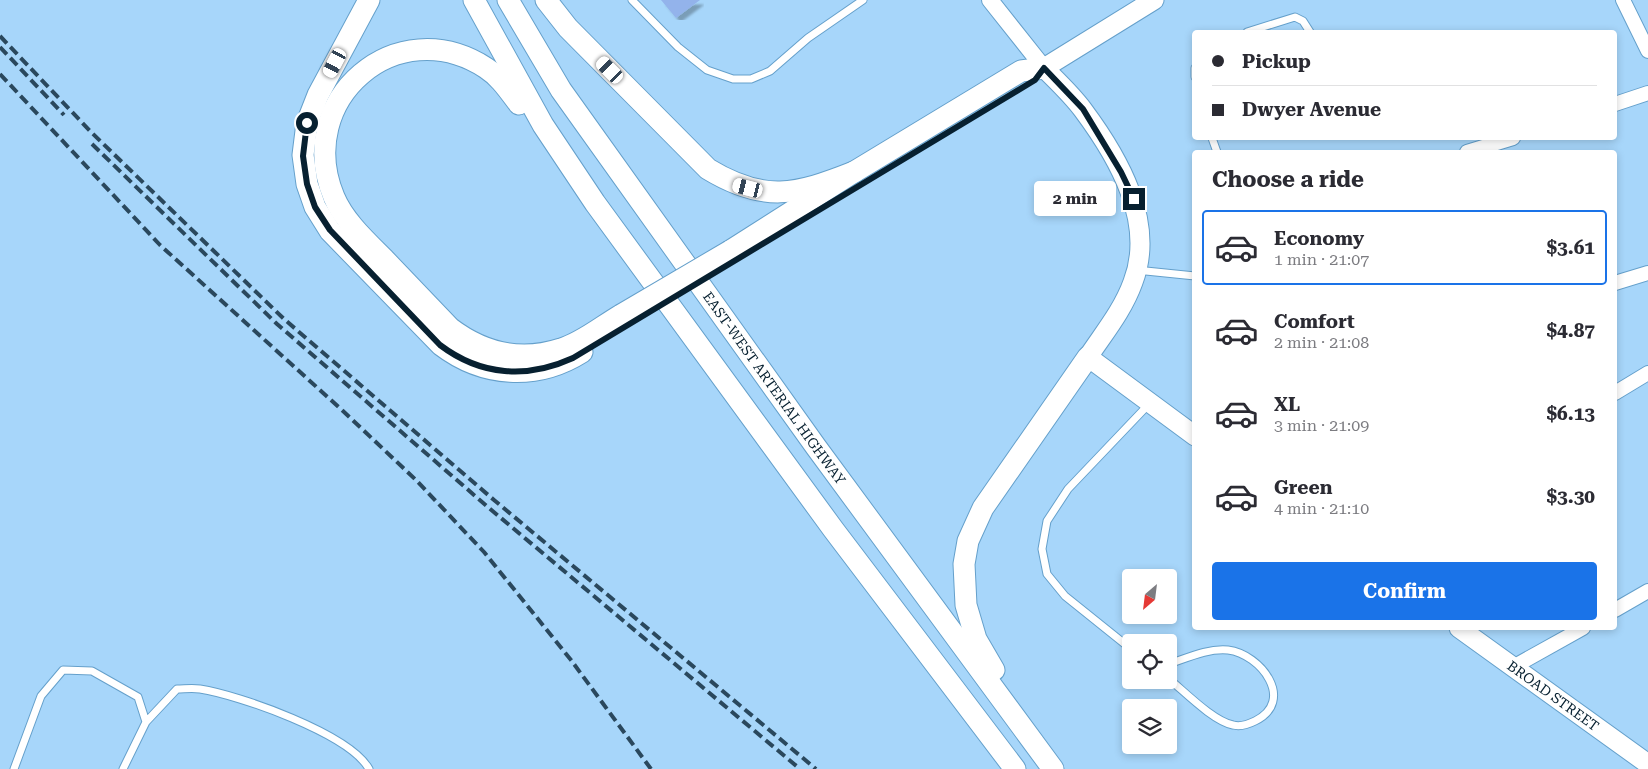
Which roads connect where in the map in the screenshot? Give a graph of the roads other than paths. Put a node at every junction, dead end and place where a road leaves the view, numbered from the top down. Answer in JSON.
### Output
{"nodes":[{"id":1,"x":369,"y":0,"type":"edge"},
{"id":2,"x":474,"y":0,"type":"edge"},
{"id":3,"x":508,"y":0,"type":"edge"},
{"id":4,"x":546,"y":0,"type":"edge"},
{"id":5,"x":632,"y":0,"type":"edge"},
{"id":6,"x":863,"y":0,"type":"edge"},
{"id":7,"x":990,"y":0,"type":"edge"},
{"id":8,"x":1154,"y":0,"type":"edge"},
{"id":9,"x":1623,"y":0,"type":"edge"},
{"id":10,"x":1254,"y":30,"type":"edge"},
{"id":11,"x":1309,"y":30,"type":"edge"},
{"id":12,"x":1648,"y":50,"type":"edge"},
{"id":13,"x":1044,"y":68,"type":"junction"},
{"id":14,"x":1648,"y":93,"type":"edge"},
{"id":15,"x":1617,"y":103,"type":"edge"},
{"id":16,"x":1506,"y":140,"type":"edge"},
{"id":17,"x":1474,"y":150,"type":"edge"},
{"id":18,"x":574,"y":172,"type":"junction"},
{"id":19,"x":854,"y":172,"type":"junction"},
{"id":20,"x":733,"y":256,"type":"junction"},
{"id":21,"x":1136,"y":270,"type":"junction"},
{"id":22,"x":1648,"y":272,"type":"edge"},
{"id":23,"x":1192,"y":276,"type":"edge"},
{"id":24,"x":1617,"y":282,"type":"edge"},
{"id":25,"x":624,"y":320,"type":"junction"},
{"id":26,"x":1088,"y":358,"type":"junction"},
{"id":27,"x":1648,"y":373,"type":"edge"},
{"id":28,"x":1617,"y":392,"type":"edge"},
{"id":29,"x":1150,"y":403,"type":"junction"},
{"id":30,"x":1192,"y":434,"type":"edge"},
{"id":31,"x":1648,"y":591,"type":"edge"},
{"id":32,"x":1617,"y":609,"type":"edge"},
{"id":33,"x":1462,"y":630,"type":"edge"},
{"id":34,"x":1580,"y":630,"type":"edge"},
{"id":35,"x":1122,"y":641,"type":"edge"},
{"id":36,"x":1177,"y":661,"type":"edge"},
{"id":37,"x":1513,"y":667,"type":"junction"},
{"id":38,"x":1177,"y":685,"type":"edge"},
{"id":39,"x":146,"y":722,"type":"junction"},
{"id":40,"x":1024,"y":730,"type":"junction"},
{"id":41,"x":1648,"y":764,"type":"edge"},
{"id":42,"x":14,"y":769,"type":"edge"},
{"id":43,"x":123,"y":769,"type":"edge"},
{"id":44,"x":369,"y":769,"type":"edge"},
{"id":45,"x":1015,"y":769,"type":"edge"},
{"id":46,"x":1053,"y":769,"type":"edge"}],
"edges":[{"from":1,"to":25,"type":"main road"},
{"from":2,"to":18,"type":"main road"},
{"from":3,"to":40,"type":"main road","name":"EAST-WEST ARTERIAL HIGHWAY"},
{"from":4,"to":19,"type":"main road"},
{"from":5,"to":6,"type":"lane"},
{"from":7,"to":13,"type":"street"},
{"from":8,"to":13,"type":"main road"},
{"from":9,"to":12,"type":"street"},
{"from":10,"to":11,"type":"lane"},
{"from":13,"to":19,"type":"main road"},
{"from":13,"to":20,"type":"main road"},
{"from":13,"to":21,"type":"main road"},
{"from":14,"to":15,"type":"street"},
{"from":16,"to":17,"type":"street"},
{"from":18,"to":25,"type":"main road"},
{"from":18,"to":45,"type":"main road"},
{"from":19,"to":20,"type":"main road"},
{"from":20,"to":25,"type":"main road","bridge":true},
{"from":21,"to":23,"type":"lane"},
{"from":21,"to":26,"type":"main road"},
{"from":22,"to":24,"type":"street"},
{"from":26,"to":29,"type":"main road"},
{"from":26,"to":40,"type":"main road"},
{"from":27,"to":28,"type":"street"},
{"from":29,"to":30,"type":"main road"},
{"from":29,"to":35,"type":"lane"},
{"from":31,"to":32,"type":"street"},
{"from":33,"to":37,"type":"main road","name":"BROAD STREET"},
{"from":34,"to":37,"type":"street"},
{"from":36,"to":38,"type":"lane"},
{"from":37,"to":41,"type":"main road","name":"BROAD STREET"},
{"from":39,"to":42,"type":"lane"},
{"from":39,"to":43,"type":"lane"},
{"from":39,"to":44,"type":"lane"},
{"from":40,"to":46,"type":"main road","name":"EAST-WEST ARTERIAL HIGHWAY"}]}
